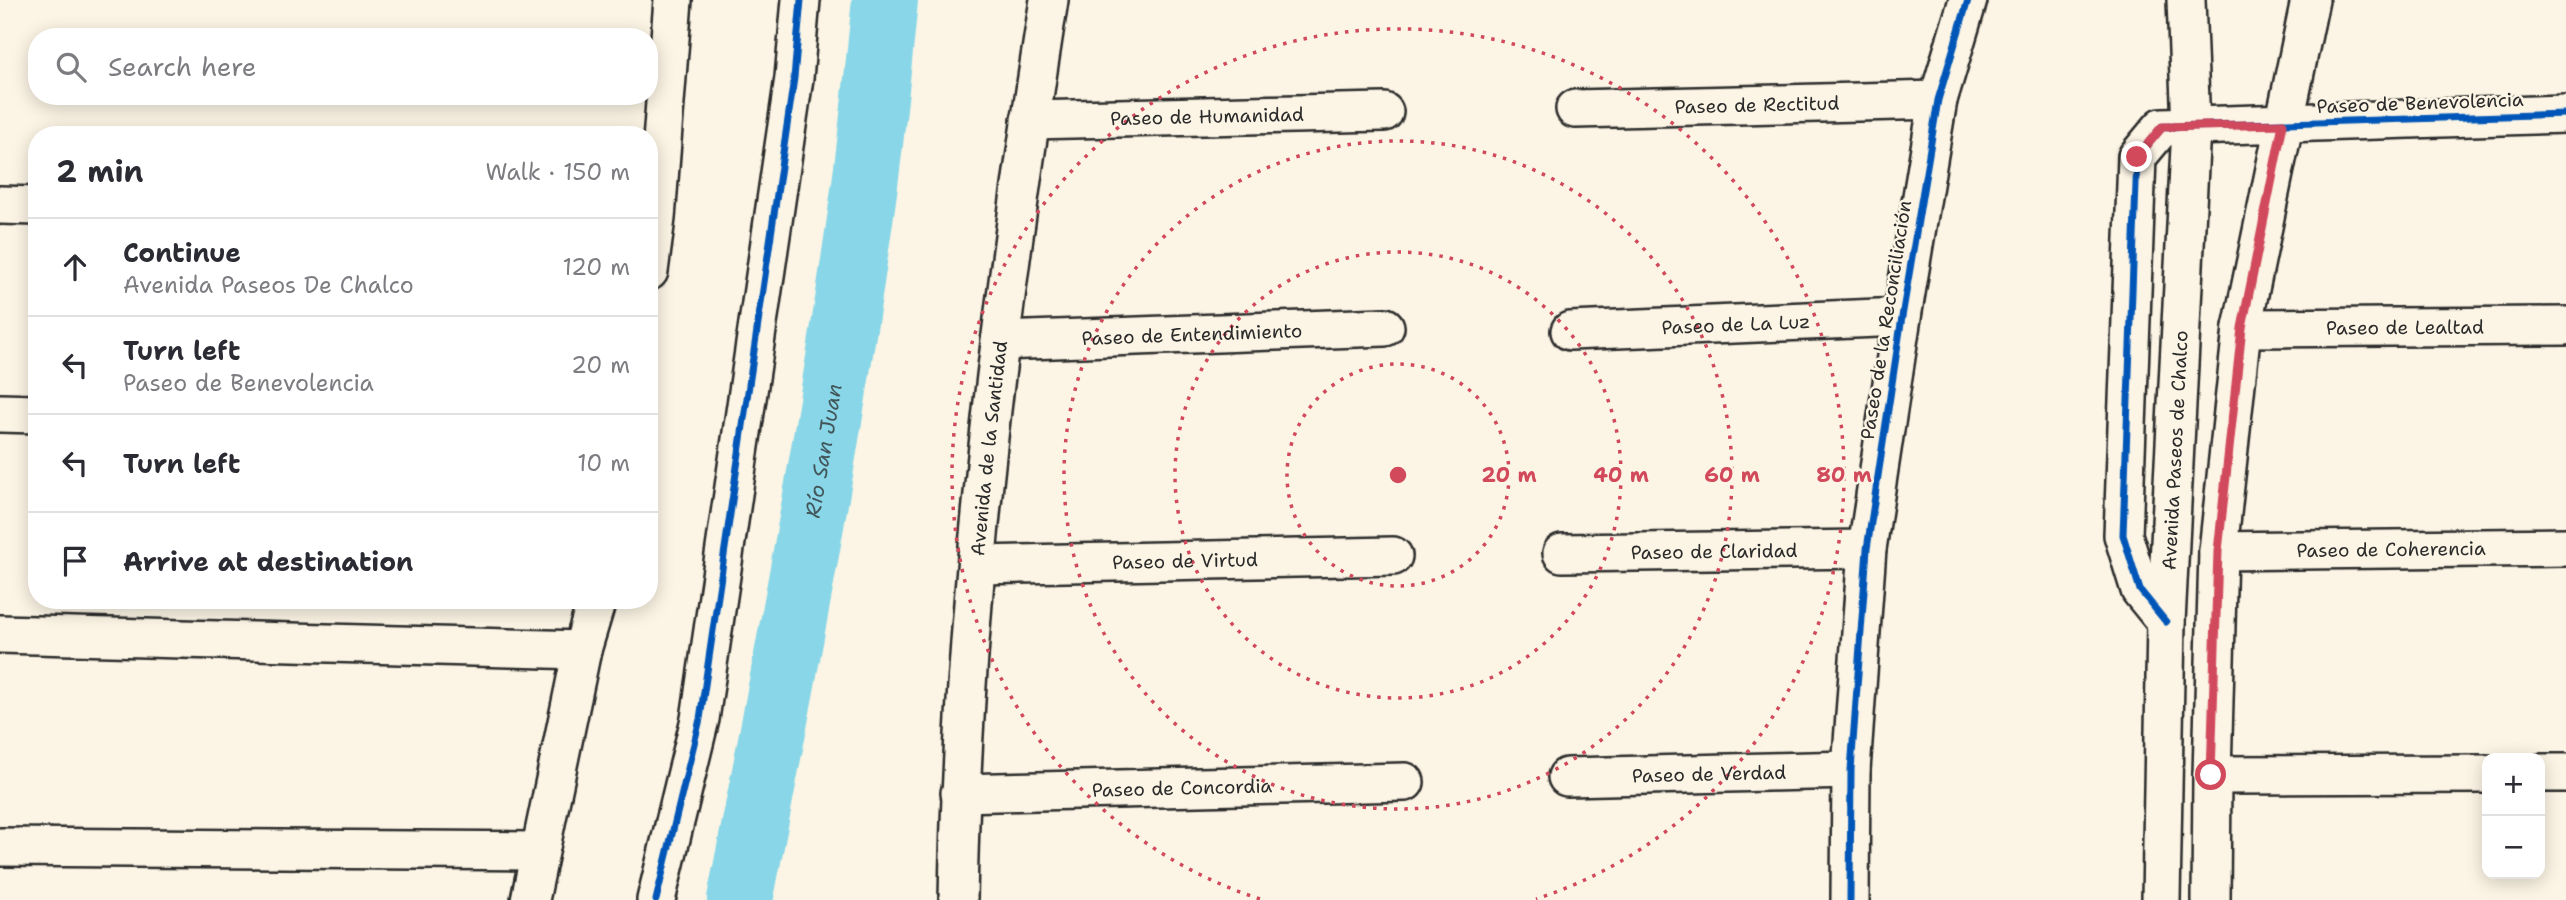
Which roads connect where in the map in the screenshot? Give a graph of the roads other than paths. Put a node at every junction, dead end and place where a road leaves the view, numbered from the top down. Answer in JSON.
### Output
{"nodes":[{"id":1,"x":673,"y":0,"type":"edge"},
{"id":2,"x":800,"y":0,"type":"edge"},
{"id":3,"x":1049,"y":0,"type":"edge"},
{"id":4,"x":1968,"y":0,"type":"edge"},
{"id":5,"x":2186,"y":0,"type":"edge"},
{"id":6,"x":2311,"y":0,"type":"edge"},
{"id":7,"x":1938,"y":100,"type":"junction"},
{"id":8,"x":1574,"y":109,"type":"dead end"},
{"id":9,"x":1384,"y":113,"type":"dead end"},
{"id":10,"x":2566,"y":114,"type":"edge"},
{"id":11,"x":1030,"y":120,"type":"junction"},
{"id":12,"x":2283,"y":124,"type":"junction"},
{"id":13,"x":2191,"y":127,"type":"junction"},
{"id":14,"x":658,"y":164,"type":"edge"},
{"id":15,"x":0,"y":205,"type":"edge"},
{"id":16,"x":28,"y":206,"type":"edge"},
{"id":17,"x":1902,"y":317,"type":"junction"},
{"id":18,"x":2566,"y":326,"type":"edge"},
{"id":19,"x":1385,"y":327,"type":"dead end"},
{"id":20,"x":2242,"y":328,"type":"junction"},
{"id":21,"x":1570,"y":331,"type":"dead end"},
{"id":22,"x":1000,"y":341,"type":"junction"},
{"id":23,"x":0,"y":413,"type":"edge"},
{"id":24,"x":28,"y":414,"type":"edge"},
{"id":25,"x":2566,"y":547,"type":"edge"},
{"id":26,"x":1867,"y":549,"type":"junction"},
{"id":27,"x":2218,"y":551,"type":"junction"},
{"id":28,"x":1562,"y":553,"type":"dead end"},
{"id":29,"x":1393,"y":556,"type":"dead end"},
{"id":30,"x":976,"y":565,"type":"junction"},
{"id":31,"x":594,"y":609,"type":"edge"},
{"id":32,"x":2166,"y":622,"type":"junction"},
{"id":33,"x":0,"y":634,"type":"edge"},
{"id":34,"x":582,"y":650,"type":"junction"},
{"id":35,"x":1851,"y":770,"type":"junction"},
{"id":36,"x":2566,"y":773,"type":"edge"},
{"id":37,"x":2482,"y":774,"type":"edge"},
{"id":38,"x":2545,"y":774,"type":"edge"},
{"id":39,"x":2211,"y":775,"type":"junction"},
{"id":40,"x":1567,"y":777,"type":"dead end"},
{"id":41,"x":1405,"y":782,"type":"dead end"},
{"id":42,"x":960,"y":793,"type":"junction"},
{"id":43,"x":0,"y":847,"type":"edge"},
{"id":44,"x":539,"y":851,"type":"junction"},
{"id":45,"x":530,"y":900,"type":"edge"},
{"id":46,"x":656,"y":900,"type":"edge"},
{"id":47,"x":957,"y":900,"type":"edge"},
{"id":48,"x":1850,"y":900,"type":"edge"},
{"id":49,"x":2161,"y":900,"type":"edge"},
{"id":50,"x":2211,"y":900,"type":"edge"}],
"edges":[{"from":1,"to":14,"type":"street"},
{"from":2,"to":46,"type":"street"},
{"from":3,"to":11,"type":"street","name":"Avenida de la Santidad"},
{"from":4,"to":7,"type":"street","name":"Paseo de la Reconciliación"},
{"from":5,"to":13,"type":"street","name":"Avenida Paseos de Chalco"},
{"from":6,"to":12,"type":"street"},
{"from":7,"to":8,"type":"street","name":"Paseo de Rectitud"},
{"from":7,"to":17,"type":"street","name":"Paseo de la Reconciliación"},
{"from":9,"to":11,"type":"street","name":"Paseo de Humanidad"},
{"from":10,"to":12,"type":"street","name":"Paseo de Benevolencia"},
{"from":11,"to":22,"type":"street","name":"Avenida de la Santidad"},
{"from":12,"to":13,"type":"street","name":"Paseo de Benevolencia"},
{"from":12,"to":20,"type":"street"},
{"from":13,"to":32,"type":"street","name":"Avenida Paseos de Chalco"},
{"from":13,"to":32,"type":"street","name":"Paseo de Benevolencia"},
{"from":15,"to":16,"type":"street"},
{"from":17,"to":21,"type":"street","name":"Paseo de La Luz"},
{"from":17,"to":26,"type":"street","name":"Paseo de la Reconciliación"},
{"from":18,"to":20,"type":"street","name":"Paseo de Lealtad"},
{"from":19,"to":22,"type":"street","name":"Paseo de Entendimiento"},
{"from":20,"to":27,"type":"street"},
{"from":22,"to":30,"type":"street","name":"Avenida de la Santidad"},
{"from":23,"to":24,"type":"street"},
{"from":25,"to":27,"type":"street","name":"Paseo de Coherencia"},
{"from":26,"to":28,"type":"street","name":"Paseo de Claridad"},
{"from":26,"to":35,"type":"street","name":"Paseo de la Reconciliación"},
{"from":27,"to":39,"type":"street"},
{"from":29,"to":30,"type":"street","name":"Paseo de Virtud"},
{"from":30,"to":42,"type":"street","name":"Avenida de la Santidad"},
{"from":31,"to":34,"type":"street"},
{"from":32,"to":49,"type":"street","name":"Avenida Paseos de Chalco"},
{"from":33,"to":34,"type":"street"},
{"from":34,"to":44,"type":"street"},
{"from":35,"to":40,"type":"street","name":"Paseo de Verdad"},
{"from":35,"to":48,"type":"street","name":"Paseo de la Reconciliación"},
{"from":36,"to":38,"type":"street"},
{"from":37,"to":39,"type":"street"},
{"from":39,"to":50,"type":"street"},
{"from":41,"to":42,"type":"street","name":"Paseo de Concordia"},
{"from":42,"to":47,"type":"street","name":"Avenida de la Santidad"},
{"from":43,"to":44,"type":"street"},
{"from":44,"to":45,"type":"street"}]}
